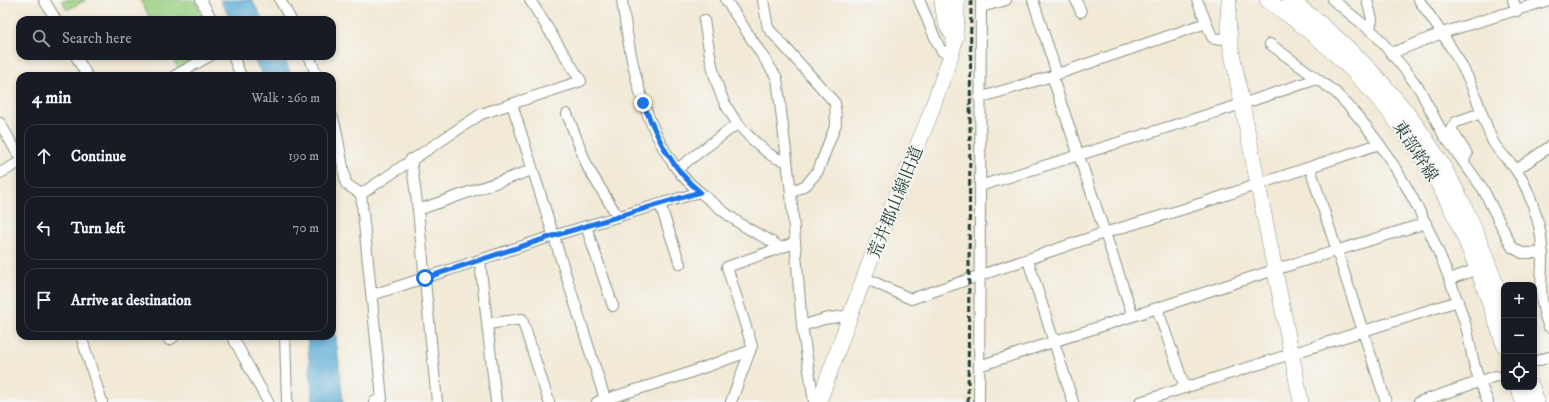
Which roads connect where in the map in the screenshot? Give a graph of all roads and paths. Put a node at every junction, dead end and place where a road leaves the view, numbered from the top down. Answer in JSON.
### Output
{"nodes":[{"id":1,"x":44,"y":0,"type":"edge"},
{"id":2,"x":201,"y":0,"type":"edge"},
{"id":3,"x":280,"y":0,"type":"edge"},
{"id":4,"x":530,"y":0,"type":"edge"},
{"id":5,"x":622,"y":0,"type":"edge"},
{"id":6,"x":726,"y":0,"type":"edge"},
{"id":7,"x":763,"y":0,"type":"edge"},
{"id":8,"x":919,"y":0,"type":"edge"},
{"id":9,"x":942,"y":0,"type":"edge"},
{"id":10,"x":957,"y":0,"type":"edge"},
{"id":11,"x":1006,"y":0,"type":"edge"},
{"id":12,"x":1033,"y":0,"type":"edge"},
{"id":13,"x":1076,"y":0,"type":"edge"},
{"id":14,"x":1197,"y":0,"type":"edge"},
{"id":15,"x":1229,"y":0,"type":"edge"},
{"id":16,"x":1267,"y":0,"type":"edge"},
{"id":17,"x":1290,"y":0,"type":"edge"},
{"id":18,"x":1333,"y":0,"type":"edge"},
{"id":19,"x":1366,"y":0,"type":"edge"},
{"id":20,"x":1420,"y":0,"type":"edge"},
{"id":21,"x":1513,"y":0,"type":"edge"},
{"id":22,"x":1549,"y":0,"type":"edge"},
{"id":23,"x":981,"y":4,"type":"edge"},
{"id":24,"x":1517,"y":11,"type":"junction"},
{"id":25,"x":1081,"y":12,"type":"dead end"},
{"id":26,"x":54,"y":16,"type":"edge"},
{"id":27,"x":210,"y":16,"type":"edge"},
{"id":28,"x":289,"y":16,"type":"edge"},
{"id":29,"x":704,"y":20,"type":"dead end"},
{"id":30,"x":1206,"y":23,"type":"junction"},
{"id":31,"x":1370,"y":29,"type":"junction"},
{"id":32,"x":1442,"y":33,"type":"junction"},
{"id":33,"x":956,"y":37,"type":"junction"},
{"id":34,"x":1230,"y":38,"type":"junction"},
{"id":35,"x":1270,"y":44,"type":"dead end"},
{"id":36,"x":952,"y":53,"type":"junction"},
{"id":37,"x":1392,"y":53,"type":"junction"},
{"id":38,"x":78,"y":60,"type":"edge"},
{"id":39,"x":203,"y":60,"type":"edge"},
{"id":40,"x":235,"y":60,"type":"edge"},
{"id":41,"x":311,"y":60,"type":"edge"},
{"id":42,"x":85,"y":72,"type":"edge"},
{"id":43,"x":181,"y":72,"type":"edge"},
{"id":44,"x":239,"y":72,"type":"edge"},
{"id":45,"x":315,"y":72,"type":"edge"},
{"id":46,"x":1054,"y":75,"type":"junction"},
{"id":47,"x":1317,"y":78,"type":"junction"},
{"id":48,"x":979,"y":98,"type":"junction"},
{"id":49,"x":512,"y":104,"type":"junction"},
{"id":50,"x":1242,"y":104,"type":"junction"},
{"id":51,"x":1481,"y":113,"type":"junction"},
{"id":52,"x":567,"y":114,"type":"dead end"},
{"id":53,"x":1434,"y":120,"type":"junction"},
{"id":54,"x":0,"y":123,"type":"edge"},
{"id":55,"x":737,"y":124,"type":"junction"},
{"id":56,"x":336,"y":129,"type":"edge"},
{"id":57,"x":1420,"y":131,"type":"junction"},
{"id":58,"x":1378,"y":144,"type":"junction"},
{"id":59,"x":1549,"y":147,"type":"edge"},
{"id":60,"x":16,"y":151,"type":"edge"},
{"id":61,"x":1078,"y":156,"type":"junction"},
{"id":62,"x":411,"y":159,"type":"junction"},
{"id":63,"x":787,"y":160,"type":"junction"},
{"id":64,"x":1463,"y":162,"type":"junction"},
{"id":65,"x":16,"y":164,"type":"edge"},
{"id":66,"x":1310,"y":168,"type":"junction"},
{"id":67,"x":677,"y":169,"type":"junction"},
{"id":68,"x":532,"y":170,"type":"junction"},
{"id":69,"x":1516,"y":170,"type":"junction"},
{"id":70,"x":0,"y":173,"type":"edge"},
{"id":71,"x":1259,"y":185,"type":"junction"},
{"id":72,"x":980,"y":186,"type":"junction"},
{"id":73,"x":700,"y":192,"type":"junction"},
{"id":74,"x":791,"y":192,"type":"junction"},
{"id":75,"x":361,"y":194,"type":"junction"},
{"id":76,"x":660,"y":204,"type":"junction"},
{"id":77,"x":418,"y":210,"type":"junction"},
{"id":78,"x":618,"y":217,"type":"junction"},
{"id":79,"x":1426,"y":223,"type":"junction"},
{"id":80,"x":586,"y":226,"type":"junction"},
{"id":81,"x":1104,"y":233,"type":"junction"},
{"id":82,"x":553,"y":236,"type":"junction"},
{"id":83,"x":794,"y":243,"type":"junction"},
{"id":84,"x":780,"y":248,"type":"junction"},
{"id":85,"x":1337,"y":251,"type":"junction"},
{"id":86,"x":1542,"y":253,"type":"junction"},
{"id":87,"x":1028,"y":260,"type":"junction"},
{"id":88,"x":480,"y":261,"type":"junction"},
{"id":89,"x":680,"y":264,"type":"dead end"},
{"id":90,"x":1477,"y":269,"type":"junction"},
{"id":91,"x":1274,"y":270,"type":"junction"},
{"id":92,"x":978,"y":276,"type":"junction"},
{"id":93,"x":425,"y":278,"type":"junction"},
{"id":94,"x":865,"y":278,"type":"junction"},
{"id":95,"x":1450,"y":279,"type":"junction"},
{"id":96,"x":372,"y":295,"type":"junction"},
{"id":97,"x":1501,"y":299,"type":"edge"},
{"id":98,"x":1458,"y":301,"type":"junction"},
{"id":99,"x":613,"y":306,"type":"dead end"},
{"id":100,"x":1157,"y":308,"type":"junction"},
{"id":101,"x":851,"y":315,"type":"junction"},
{"id":102,"x":1133,"y":316,"type":"junction"},
{"id":103,"x":488,"y":324,"type":"junction"},
{"id":104,"x":802,"y":326,"type":"junction"},
{"id":105,"x":1549,"y":327,"type":"edge"},
{"id":106,"x":1362,"y":331,"type":"junction"},
{"id":107,"x":1501,"y":337,"type":"edge"},
{"id":108,"x":82,"y":340,"type":"edge"},
{"id":109,"x":234,"y":340,"type":"edge"},
{"id":110,"x":285,"y":340,"type":"edge"},
{"id":111,"x":1054,"y":342,"type":"junction"},
{"id":112,"x":750,"y":351,"type":"junction"},
{"id":113,"x":1291,"y":355,"type":"junction"},
{"id":114,"x":1549,"y":357,"type":"edge"},
{"id":115,"x":1537,"y":361,"type":"dead end"},
{"id":116,"x":979,"y":366,"type":"junction"},
{"id":117,"x":1496,"y":376,"type":"dead end"},
{"id":118,"x":1480,"y":381,"type":"junction"},
{"id":119,"x":1185,"y":388,"type":"junction"},
{"id":120,"x":1519,"y":390,"type":"edge"},
{"id":121,"x":1533,"y":390,"type":"edge"},
{"id":122,"x":603,"y":401,"type":"edge"},
{"id":123,"x":102,"y":402,"type":"edge"},
{"id":124,"x":268,"y":402,"type":"edge"},
{"id":125,"x":287,"y":402,"type":"edge"},
{"id":126,"x":374,"y":402,"type":"edge"},
{"id":127,"x":437,"y":402,"type":"edge"},
{"id":128,"x":496,"y":402,"type":"edge"},
{"id":129,"x":549,"y":402,"type":"edge"},
{"id":130,"x":731,"y":402,"type":"edge"},
{"id":131,"x":814,"y":402,"type":"edge"},
{"id":132,"x":819,"y":402,"type":"edge"},
{"id":133,"x":979,"y":402,"type":"edge"},
{"id":134,"x":1073,"y":402,"type":"edge"},
{"id":135,"x":1140,"y":402,"type":"edge"},
{"id":136,"x":1301,"y":402,"type":"edge"},
{"id":137,"x":1386,"y":402,"type":"edge"},
{"id":138,"x":1419,"y":402,"type":"edge"},
{"id":139,"x":1488,"y":402,"type":"edge"},
{"id":140,"x":1523,"y":402,"type":"edge"},
{"id":141,"x":1537,"y":402,"type":"edge"}],
"edges":[{"from":1,"to":26,"type":"street"},
{"from":2,"to":27,"type":"street"},
{"from":3,"to":28,"type":"street"},
{"from":4,"to":49,"type":"street"},
{"from":5,"to":67,"type":"street"},
{"from":6,"to":63,"type":"street"},
{"from":7,"to":74,"type":"street"},
{"from":8,"to":36,"type":"street"},
{"from":9,"to":33,"type":"street"},
{"from":10,"to":33,"type":"street","name":"荒井郡山線旧道"},
{"from":11,"to":23,"type":"street"},
{"from":12,"to":46,"type":"street"},
{"from":13,"to":25,"type":"street"},
{"from":14,"to":30,"type":"street"},
{"from":15,"to":34,"type":"street"},
{"from":16,"to":90,"type":"street","name":"東部幹線"},
{"from":17,"to":57,"type":"street","name":"東部幹線"},
{"from":18,"to":31,"type":"street"},
{"from":19,"to":31,"type":"street"},
{"from":20,"to":32,"type":"street"},
{"from":21,"to":24,"type":"street"},
{"from":22,"to":24,"type":"street"},
{"from":23,"to":48,"type":"street"},
{"from":24,"to":32,"type":"street"},
{"from":29,"to":55,"type":"street"},
{"from":30,"to":34,"type":"street"},
{"from":30,"to":46,"type":"street"},
{"from":31,"to":37,"type":"street"},
{"from":32,"to":37,"type":"street"},
{"from":32,"to":51,"type":"street"},
{"from":33,"to":36,"type":"street","name":"荒井郡山線旧道"},
{"from":34,"to":50,"type":"street"},
{"from":35,"to":47,"type":"street"},
{"from":36,"to":94,"type":"street","name":"荒井郡山線旧道"},
{"from":37,"to":53,"type":"street"},
{"from":38,"to":42,"type":"street"},
{"from":39,"to":43,"type":"street"},
{"from":40,"to":44,"type":"street"},
{"from":41,"to":45,"type":"street"},
{"from":46,"to":48,"type":"street"},
{"from":46,"to":61,"type":"street"},
{"from":47,"to":50,"type":"street"},
{"from":47,"to":58,"type":"street"},
{"from":48,"to":72,"type":"street"},
{"from":49,"to":62,"type":"street"},
{"from":49,"to":68,"type":"street"},
{"from":50,"to":61,"type":"street"},
{"from":50,"to":71,"type":"street"},
{"from":51,"to":64,"type":"street"},
{"from":51,"to":69,"type":"street"},
{"from":52,"to":78,"type":"street"},
{"from":53,"to":57,"type":"street"},
{"from":53,"to":64,"type":"street"},
{"from":54,"to":60,"type":"street"},
{"from":55,"to":63,"type":"street"},
{"from":55,"to":67,"type":"street"},
{"from":56,"to":75,"type":"street"},
{"from":57,"to":97,"type":"street","name":"東部幹線"},
{"from":58,"to":66,"type":"street"},
{"from":58,"to":79,"type":"street"},
{"from":59,"to":69,"type":"street"},
{"from":61,"to":72,"type":"street"},
{"from":61,"to":81,"type":"street"},
{"from":62,"to":75,"type":"street"},
{"from":62,"to":77,"type":"street"},
{"from":63,"to":74,"type":"street"},
{"from":64,"to":86,"type":"street"},
{"from":65,"to":70,"type":"street"},
{"from":66,"to":71,"type":"street"},
{"from":66,"to":85,"type":"street"},
{"from":67,"to":73,"type":"street"},
{"from":68,"to":77,"type":"street"},
{"from":68,"to":82,"type":"street"},
{"from":69,"to":86,"type":"street"},
{"from":71,"to":81,"type":"street"},
{"from":71,"to":91,"type":"street"},
{"from":72,"to":92,"type":"street"},
{"from":73,"to":76,"type":"street"},
{"from":73,"to":84,"type":"street"},
{"from":74,"to":83,"type":"street"},
{"from":75,"to":96,"type":"street"},
{"from":76,"to":78,"type":"street"},
{"from":76,"to":89,"type":"street"},
{"from":77,"to":93,"type":"street"},
{"from":78,"to":80,"type":"street"},
{"from":79,"to":85,"type":"street"},
{"from":79,"to":95,"type":"street"},
{"from":80,"to":82,"type":"street"},
{"from":80,"to":99,"type":"street"},
{"from":81,"to":87,"type":"street"},
{"from":81,"to":102,"type":"street"},
{"from":82,"to":88,"type":"street"},
{"from":82,"to":122,"type":"street"},
{"from":83,"to":84,"type":"street"},
{"from":83,"to":104,"type":"street"},
{"from":84,"to":112,"type":"street"},
{"from":85,"to":91,"type":"street"},
{"from":85,"to":106,"type":"street"},
{"from":86,"to":105,"type":"street"},
{"from":87,"to":92,"type":"street"},
{"from":87,"to":111,"type":"street"},
{"from":88,"to":93,"type":"street"},
{"from":88,"to":103,"type":"street"},
{"from":90,"to":95,"type":"street"},
{"from":90,"to":107,"type":"street","name":"東部幹線"},
{"from":91,"to":100,"type":"street"},
{"from":91,"to":113,"type":"street"},
{"from":92,"to":94,"type":"street"},
{"from":92,"to":116,"type":"street"},
{"from":93,"to":96,"type":"street"},
{"from":93,"to":127,"type":"street"},
{"from":94,"to":101,"type":"street","name":"荒井郡山線旧道"},
{"from":95,"to":98,"type":"street"},
{"from":96,"to":126,"type":"street"},
{"from":98,"to":106,"type":"street"},
{"from":98,"to":118,"type":"street"},
{"from":100,"to":102,"type":"street"},
{"from":100,"to":119,"type":"street"},
{"from":101,"to":104,"type":"street"},
{"from":101,"to":132,"type":"street","name":"荒井郡山線旧道"},
{"from":102,"to":111,"type":"street"},
{"from":103,"to":128,"type":"street"},
{"from":103,"to":129,"type":"street"},
{"from":104,"to":131,"type":"street"},
{"from":106,"to":113,"type":"street"},
{"from":106,"to":137,"type":"street"},
{"from":108,"to":123,"type":"street"},
{"from":109,"to":124,"type":"street"},
{"from":110,"to":125,"type":"street"},
{"from":111,"to":116,"type":"street"},
{"from":111,"to":134,"type":"street"},
{"from":112,"to":122,"type":"street"},
{"from":112,"to":130,"type":"street"},
{"from":113,"to":119,"type":"street"},
{"from":113,"to":136,"type":"street"},
{"from":114,"to":115,"type":"street"},
{"from":116,"to":133,"type":"street"},
{"from":117,"to":118,"type":"street"},
{"from":118,"to":138,"type":"street"},
{"from":118,"to":139,"type":"street"},
{"from":119,"to":135,"type":"street"},
{"from":120,"to":140,"type":"street"},
{"from":121,"to":141,"type":"street"}]}
